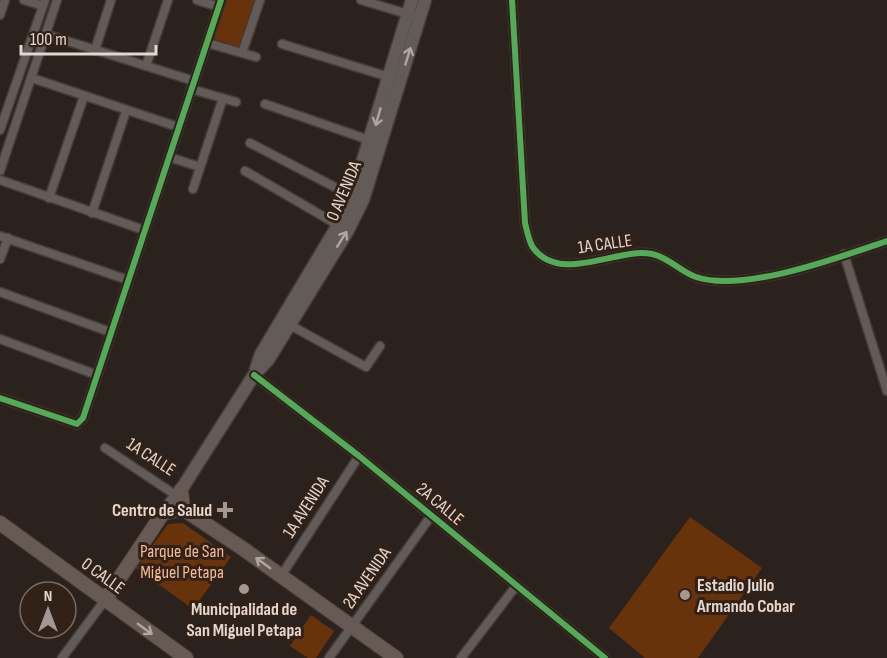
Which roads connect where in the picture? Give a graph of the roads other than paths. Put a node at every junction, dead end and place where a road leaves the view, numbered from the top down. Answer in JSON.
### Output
{"nodes":[{"id":1,"x":5,"y":0,"type":"edge"},
{"id":2,"x":24,"y":0,"type":"edge"},
{"id":3,"x":57,"y":0,"type":"edge"},
{"id":4,"x":111,"y":0,"type":"edge"},
{"id":5,"x":168,"y":0,"type":"edge"},
{"id":6,"x":197,"y":0,"type":"edge"},
{"id":7,"x":260,"y":0,"type":"edge"},
{"id":8,"x":361,"y":0,"type":"edge"},
{"id":9,"x":412,"y":0,"type":"edge"},
{"id":10,"x":425,"y":0,"type":"edge"},
{"id":11,"x":512,"y":0,"type":"edge"},
{"id":12,"x":44,"y":3,"type":"edge"},
{"id":13,"x":220,"y":4,"type":"edge"},
{"id":14,"x":0,"y":15,"type":"edge"},
{"id":15,"x":414,"y":16,"type":"junction"},
{"id":16,"x":45,"y":34,"type":"junction"},
{"id":17,"x":207,"y":43,"type":"junction"},
{"id":18,"x":282,"y":44,"type":"dead end"},
{"id":19,"x":95,"y":50,"type":"junction"},
{"id":20,"x":242,"y":53,"type":"junction"},
{"id":21,"x":255,"y":57,"type":"dead end"},
{"id":22,"x":146,"y":66,"type":"junction"},
{"id":23,"x":389,"y":76,"type":"junction"},
{"id":24,"x":32,"y":78,"type":"junction"},
{"id":25,"x":193,"y":85,"type":"junction"},
{"id":26,"x":84,"y":96,"type":"junction"},
{"id":27,"x":223,"y":98,"type":"junction"},
{"id":28,"x":236,"y":102,"type":"dead end"},
{"id":29,"x":265,"y":104,"type":"dead end"},
{"id":30,"x":126,"y":111,"type":"junction"},
{"id":31,"x":178,"y":127,"type":"junction"},
{"id":32,"x":0,"y":130,"type":"edge"},
{"id":33,"x":376,"y":142,"type":"junction"},
{"id":34,"x":250,"y":143,"type":"dead end"},
{"id":35,"x":169,"y":157,"type":"junction"},
{"id":36,"x":200,"y":168,"type":"junction"},
{"id":37,"x":0,"y":171,"type":"edge"},
{"id":38,"x":245,"y":171,"type":"dead end"},
{"id":39,"x":0,"y":180,"type":"edge"},
{"id":40,"x":193,"y":189,"type":"dead end"},
{"id":41,"x":352,"y":196,"type":"junction"},
{"id":42,"x":49,"y":198,"type":"junction"},
{"id":43,"x":92,"y":213,"type":"junction"},
{"id":44,"x":338,"y":225,"type":"junction"},
{"id":45,"x":144,"y":231,"type":"junction"},
{"id":46,"x":4,"y":237,"type":"edge"},
{"id":47,"x":887,"y":241,"type":"edge"},
{"id":48,"x":843,"y":254,"type":"junction"},
{"id":49,"x":0,"y":260,"type":"edge"},
{"id":50,"x":128,"y":280,"type":"junction"},
{"id":51,"x":0,"y":292,"type":"edge"},
{"id":52,"x":290,"y":325,"type":"junction"},
{"id":53,"x":110,"y":332,"type":"junction"},
{"id":54,"x":0,"y":339,"type":"edge"},
{"id":55,"x":380,"y":346,"type":"dead end"},
{"id":56,"x":97,"y":375,"type":"junction"},
{"id":57,"x":254,"y":375,"type":"junction"},
{"id":58,"x":887,"y":391,"type":"edge"},
{"id":59,"x":0,"y":398,"type":"edge"},
{"id":60,"x":105,"y":448,"type":"dead end"},
{"id":61,"x":359,"y":456,"type":"junction"},
{"id":62,"x":179,"y":493,"type":"junction"},
{"id":63,"x":183,"y":509,"type":"junction"},
{"id":64,"x":163,"y":513,"type":"junction"},
{"id":65,"x":431,"y":516,"type":"junction"},
{"id":66,"x":0,"y":524,"type":"edge"},
{"id":67,"x":281,"y":576,"type":"junction"},
{"id":68,"x":516,"y":586,"type":"junction"},
{"id":69,"x":105,"y":600,"type":"junction"},
{"id":70,"x":353,"y":626,"type":"junction"},
{"id":71,"x":600,"y":657,"type":"edge"},
{"id":72,"x":62,"y":658,"type":"edge"},
{"id":73,"x":186,"y":658,"type":"edge"},
{"id":74,"x":329,"y":658,"type":"edge"},
{"id":75,"x":396,"y":658,"type":"edge"},
{"id":76,"x":461,"y":658,"type":"edge"}],
"edges":[{"from":1,"to":14,"type":"street"},
{"from":2,"to":12,"type":"street"},
{"from":3,"to":16,"type":"street"},
{"from":4,"to":19,"type":"street"},
{"from":5,"to":22,"type":"street"},
{"from":6,"to":13,"type":"street"},
{"from":7,"to":20,"type":"street"},
{"from":8,"to":15,"type":"street"},
{"from":9,"to":15,"type":"main road","name":"0 AVENIDA"},
{"from":10,"to":15,"type":"main road","name":"0 AVENIDA"},
{"from":11,"to":48,"type":"street","name":"1A CALLE"},
{"from":12,"to":32,"type":"street"},
{"from":13,"to":17,"type":"street"},
{"from":15,"to":23,"type":"main road","name":"0 AVENIDA"},
{"from":33,"to":15,"type":"main road","name":"0 AVENIDA","one_way":true},
{"from":16,"to":19,"type":"street"},
{"from":16,"to":24,"type":"street"},
{"from":17,"to":20,"type":"street"},
{"from":17,"to":25,"type":"street"},
{"from":18,"to":23,"type":"street"},
{"from":19,"to":22,"type":"street"},
{"from":20,"to":21,"type":"street"},
{"from":22,"to":25,"type":"street"},
{"from":23,"to":33,"type":"main road","name":"0 AVENIDA","one_way":true},
{"from":24,"to":26,"type":"street"},
{"from":24,"to":37,"type":"street"},
{"from":25,"to":27,"type":"street"},
{"from":25,"to":31,"type":"street"},
{"from":26,"to":30,"type":"street"},
{"from":26,"to":42,"type":"street"},
{"from":27,"to":28,"type":"street"},
{"from":27,"to":36,"type":"street"},
{"from":29,"to":33,"type":"street"},
{"from":30,"to":31,"type":"street"},
{"from":30,"to":43,"type":"street"},
{"from":31,"to":35,"type":"street"},
{"from":33,"to":41,"type":"main road","name":"0 AVENIDA"},
{"from":52,"to":33,"type":"main road","name":"0 AVENIDA","one_way":true},
{"from":34,"to":41,"type":"street"},
{"from":35,"to":36,"type":"street"},
{"from":35,"to":45,"type":"street"},
{"from":36,"to":40,"type":"street"},
{"from":38,"to":44,"type":"street"},
{"from":39,"to":42,"type":"street"},
{"from":41,"to":44,"type":"main road","name":"0 AVENIDA"},
{"from":42,"to":43,"type":"street"},
{"from":43,"to":45,"type":"street"},
{"from":44,"to":57,"type":"main road","name":"0 AVENIDA"},
{"from":45,"to":50,"type":"street"},
{"from":46,"to":49,"type":"street"},
{"from":46,"to":50,"type":"street"},
{"from":47,"to":48,"type":"street","name":"1A CALLE"},
{"from":48,"to":58,"type":"street"},
{"from":50,"to":53,"type":"street"},
{"from":51,"to":53,"type":"street"},
{"from":52,"to":55,"type":"street"},
{"from":52,"to":57,"type":"main road","name":"0 AVENIDA"},
{"from":53,"to":56,"type":"street"},
{"from":54,"to":56,"type":"street"},
{"from":56,"to":59,"type":"street"},
{"from":57,"to":61,"type":"street","name":"2A CALLE"},
{"from":57,"to":62,"type":"main road","name":"0 AVENIDA"},
{"from":60,"to":62,"type":"street","name":"1A CALLE"},
{"from":61,"to":65,"type":"street","name":"2A CALLE"},
{"from":61,"to":67,"type":"street","name":"1A AVENIDA"},
{"from":62,"to":63,"type":"main road"},
{"from":62,"to":64,"type":"main road","name":"0 AVENIDA"},
{"from":63,"to":64,"type":"main road"},
{"from":67,"to":63,"type":"main road","one_way":true},
{"from":64,"to":69,"type":"main road","name":"0 AVENIDA"},
{"from":65,"to":68,"type":"street","name":"2A CALLE"},
{"from":65,"to":70,"type":"street","name":"2A AVENIDA"},
{"from":66,"to":69,"type":"main road","name":"0 CALLE"},
{"from":67,"to":70,"type":"main road"},
{"from":68,"to":71,"type":"street","name":"2A CALLE"},
{"from":68,"to":76,"type":"street"},
{"from":69,"to":72,"type":"street","name":"0 AVENIDA"},
{"from":69,"to":73,"type":"main road","name":"0 CALLE","one_way":true},
{"from":70,"to":74,"type":"street","name":"2A AVENIDA"},
{"from":70,"to":75,"type":"main road"}]}
